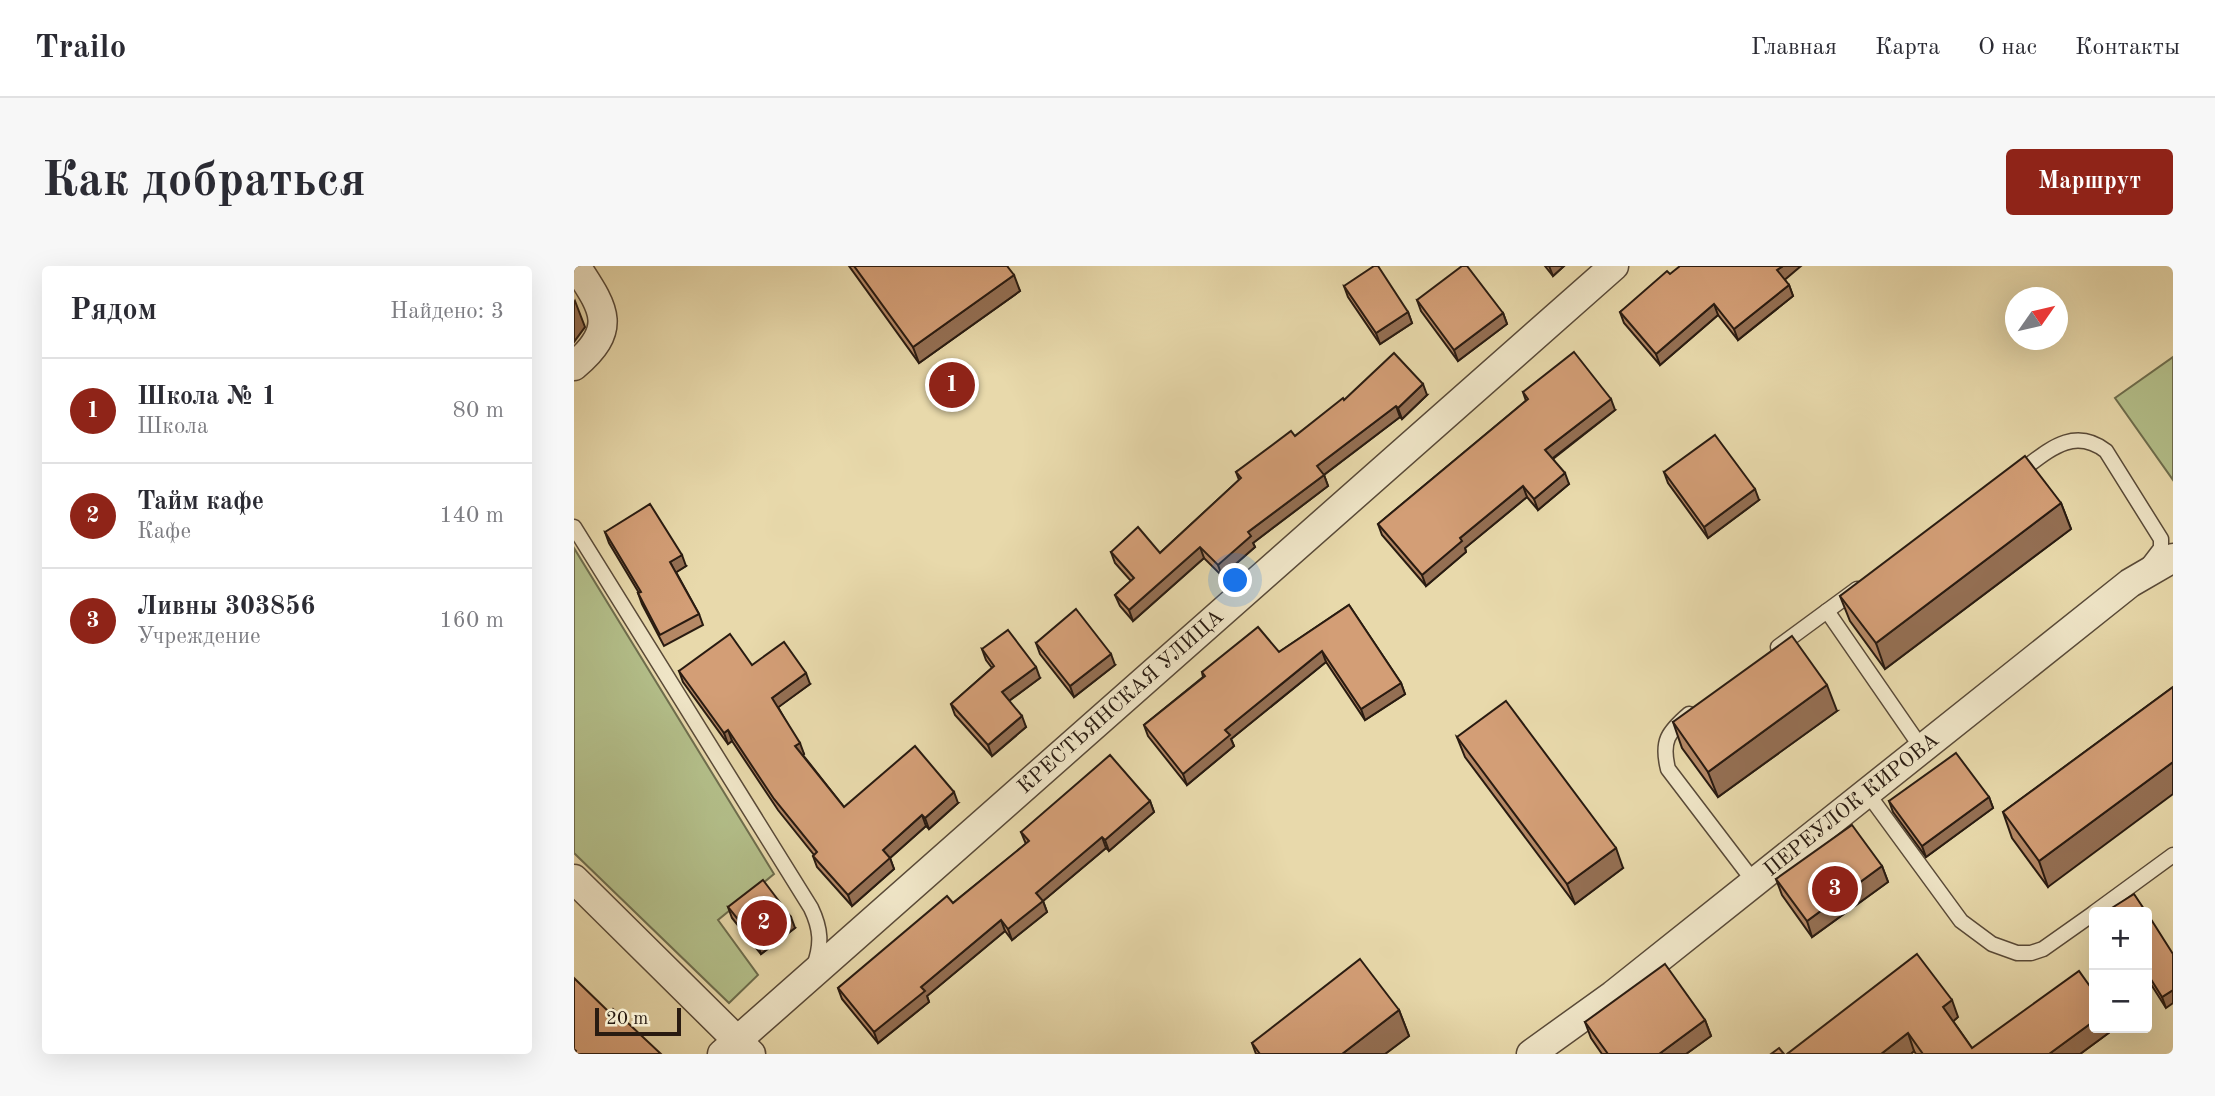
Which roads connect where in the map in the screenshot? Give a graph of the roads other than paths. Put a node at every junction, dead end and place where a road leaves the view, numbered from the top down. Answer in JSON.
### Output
{"nodes":[{"id":1,"x":576,"y":266,"type":"edge"},
{"id":2,"x":1614,"y":266,"type":"edge"},
{"id":3,"x":574,"y":366,"type":"edge"},
{"id":4,"x":2007,"y":481,"type":"edge"},
{"id":5,"x":574,"y":527,"type":"edge"},
{"id":6,"x":2173,"y":558,"type":"edge"},
{"id":7,"x":1872,"y":579,"type":"edge"},
{"id":8,"x":2130,"y":583,"type":"junction"},
{"id":9,"x":1827,"y":611,"type":"junction"},
{"id":10,"x":1763,"y":659,"type":"edge"},
{"id":11,"x":1698,"y":707,"type":"edge"},
{"id":12,"x":1923,"y":750,"type":"junction"},
{"id":13,"x":1868,"y":794,"type":"junction"},
{"id":14,"x":2173,"y":856,"type":"edge"},
{"id":15,"x":574,"y":879,"type":"edge"},
{"id":16,"x":1755,"y":883,"type":"junction"},
{"id":17,"x":2101,"y":907,"type":"edge"},
{"id":18,"x":2089,"y":916,"type":"edge"},
{"id":19,"x":811,"y":975,"type":"junction"},
{"id":20,"x":737,"y":1049,"type":"edge"},
{"id":21,"x":1531,"y":1054,"type":"edge"}],
"edges":[{"from":1,"to":3,"type":"street"},
{"from":2,"to":19,"type":"street","name":"КРЕСТЬЯНСКАЯ УЛИЦА"},
{"from":4,"to":8,"type":"lane"},
{"from":5,"to":19,"type":"lane"},
{"from":6,"to":8,"type":"street","name":"ПЕРЕУЛОК КИРОВА"},
{"from":7,"to":9,"type":"lane"},
{"from":8,"to":12,"type":"street","name":"ПЕРЕУЛОК КИРОВА"},
{"from":9,"to":10,"type":"lane"},
{"from":9,"to":12,"type":"lane"},
{"from":11,"to":16,"type":"lane"},
{"from":12,"to":13,"type":"street","name":"ПЕРЕУЛОК КИРОВА"},
{"from":13,"to":16,"type":"street","name":"ПЕРЕУЛОК КИРОВА"},
{"from":13,"to":18,"type":"lane"},
{"from":14,"to":17,"type":"lane"},
{"from":15,"to":20,"type":"street"},
{"from":16,"to":21,"type":"street","name":"ПЕРЕУЛОК КИРОВА"},
{"from":19,"to":20,"type":"street","name":"КРЕСТЬЯНСКАЯ УЛИЦА"}]}
